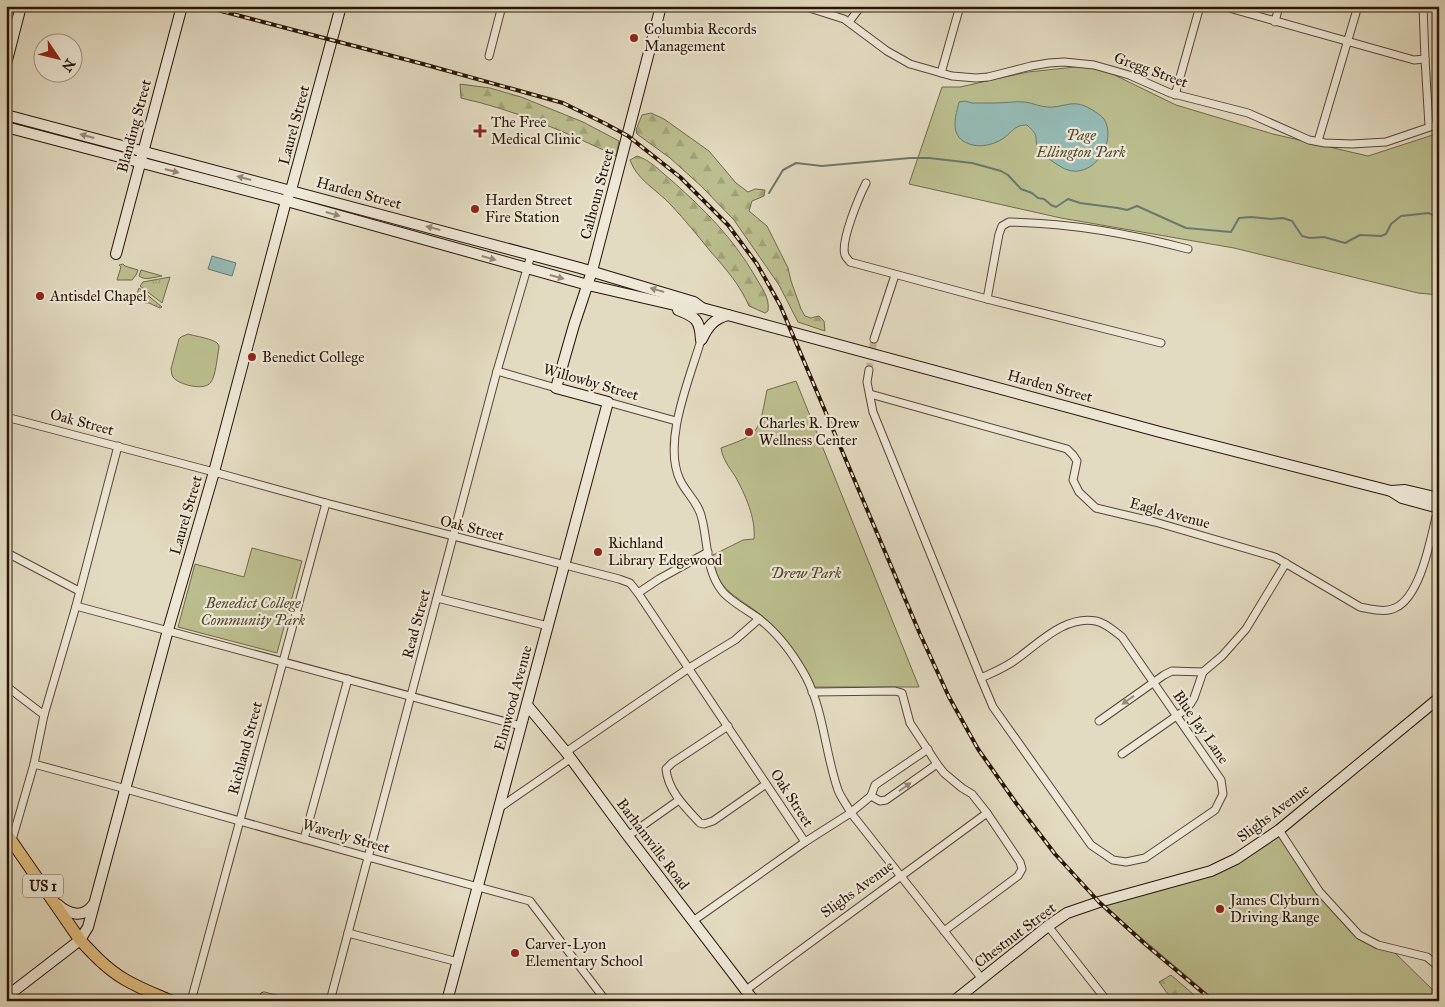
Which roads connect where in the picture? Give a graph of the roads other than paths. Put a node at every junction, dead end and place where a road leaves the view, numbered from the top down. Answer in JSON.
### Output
{"nodes":[{"id":1,"x":21,"y":6,"type":"edge"},
{"id":2,"x":182,"y":6,"type":"edge"},
{"id":3,"x":341,"y":6,"type":"edge"},
{"id":4,"x":502,"y":6,"type":"edge"},
{"id":5,"x":661,"y":6,"type":"edge"},
{"id":6,"x":803,"y":6,"type":"edge"},
{"id":7,"x":861,"y":6,"type":"edge"},
{"id":8,"x":960,"y":6,"type":"edge"},
{"id":9,"x":1200,"y":6,"type":"edge"},
{"id":10,"x":1222,"y":6,"type":"edge"},
{"id":11,"x":1279,"y":6,"type":"edge"},
{"id":12,"x":1358,"y":6,"type":"edge"},
{"id":13,"x":1423,"y":6,"type":"edge"},
{"id":14,"x":849,"y":22,"type":"junction"},
{"id":15,"x":1275,"y":22,"type":"junction"},
{"id":16,"x":1348,"y":42,"type":"junction"},
{"id":17,"x":490,"y":56,"type":"dead end"},
{"id":18,"x":1425,"y":59,"type":"junction"},
{"id":19,"x":6,"y":64,"type":"edge"},
{"id":20,"x":941,"y":73,"type":"junction"},
{"id":21,"x":1175,"y":95,"type":"junction"},
{"id":22,"x":6,"y":115,"type":"edge"},
{"id":23,"x":1439,"y":124,"type":"edge"},
{"id":24,"x":1429,"y":126,"type":"junction"},
{"id":25,"x":6,"y":128,"type":"edge"},
{"id":26,"x":1318,"y":142,"type":"junction"},
{"id":27,"x":144,"y":151,"type":"junction"},
{"id":28,"x":140,"y":162,"type":"junction"},
{"id":29,"x":866,"y":183,"type":"dead end"},
{"id":30,"x":291,"y":190,"type":"junction"},
{"id":31,"x":286,"y":201,"type":"junction"},
{"id":32,"x":1188,"y":249,"type":"dead end"},
{"id":33,"x":116,"y":254,"type":"dead end"},
{"id":34,"x":531,"y":255,"type":"junction"},
{"id":35,"x":526,"y":268,"type":"junction"},
{"id":36,"x":592,"y":271,"type":"junction"},
{"id":37,"x":895,"y":274,"type":"junction"},
{"id":38,"x":588,"y":285,"type":"junction"},
{"id":39,"x":987,"y":299,"type":"junction"},
{"id":40,"x":661,"y":302,"type":"junction"},
{"id":41,"x":702,"y":308,"type":"junction"},
{"id":42,"x":729,"y":315,"type":"junction"},
{"id":43,"x":874,"y":339,"type":"tunnel mouth"},
{"id":44,"x":701,"y":340,"type":"junction"},
{"id":45,"x":1161,"y":343,"type":"dead end"},
{"id":46,"x":868,"y":370,"type":"tunnel mouth"},
{"id":47,"x":497,"y":371,"type":"junction"},
{"id":48,"x":556,"y":388,"type":"junction"},
{"id":49,"x":870,"y":394,"type":"junction"},
{"id":50,"x":608,"y":402,"type":"junction"},
{"id":51,"x":6,"y":417,"type":"edge"},
{"id":52,"x":676,"y":421,"type":"junction"},
{"id":53,"x":118,"y":446,"type":"junction"},
{"id":54,"x":214,"y":472,"type":"junction"},
{"id":55,"x":1391,"y":491,"type":"junction"},
{"id":56,"x":1439,"y":498,"type":"edge"},
{"id":57,"x":326,"y":503,"type":"junction"},
{"id":58,"x":1437,"y":512,"type":"edge"},
{"id":59,"x":453,"y":537,"type":"junction"},
{"id":60,"x":708,"y":552,"type":"junction"},
{"id":61,"x":11,"y":555,"type":"dead end"},
{"id":62,"x":1286,"y":563,"type":"junction"},
{"id":63,"x":564,"y":565,"type":"junction"},
{"id":64,"x":79,"y":592,"type":"junction"},
{"id":65,"x":638,"y":593,"type":"junction"},
{"id":66,"x":437,"y":598,"type":"junction"},
{"id":67,"x":76,"y":606,"type":"junction"},
{"id":68,"x":759,"y":619,"type":"junction"},
{"id":69,"x":548,"y":626,"type":"junction"},
{"id":70,"x":168,"y":630,"type":"junction"},
{"id":71,"x":282,"y":662,"type":"junction"},
{"id":72,"x":689,"y":668,"type":"junction"},
{"id":73,"x":1204,"y":672,"type":"junction"},
{"id":74,"x":981,"y":678,"type":"junction"},
{"id":75,"x":348,"y":679,"type":"junction"},
{"id":76,"x":1154,"y":682,"type":"junction"},
{"id":77,"x":6,"y":686,"type":"edge"},
{"id":78,"x":812,"y":692,"type":"junction"},
{"id":79,"x":411,"y":696,"type":"junction"},
{"id":80,"x":1439,"y":698,"type":"edge"},
{"id":81,"x":527,"y":705,"type":"junction"},
{"id":82,"x":44,"y":715,"type":"junction"},
{"id":83,"x":1177,"y":716,"type":"junction"},
{"id":84,"x":1099,"y":721,"type":"dead end"},
{"id":85,"x":521,"y":726,"type":"junction"},
{"id":86,"x":728,"y":726,"type":"junction"},
{"id":87,"x":928,"y":749,"type":"junction"},
{"id":88,"x":1122,"y":754,"type":"dead end"},
{"id":89,"x":568,"y":755,"type":"junction"},
{"id":90,"x":34,"y":764,"type":"junction"},
{"id":91,"x":938,"y":764,"type":"junction"},
{"id":92,"x":766,"y":784,"type":"junction"},
{"id":93,"x":126,"y":789,"type":"junction"},
{"id":94,"x":871,"y":796,"type":"junction"},
{"id":95,"x":679,"y":800,"type":"junction"},
{"id":96,"x":499,"y":808,"type":"junction"},
{"id":97,"x":851,"y":812,"type":"junction"},
{"id":98,"x":987,"y":813,"type":"junction"},
{"id":99,"x":239,"y":822,"type":"junction"},
{"id":100,"x":1279,"y":830,"type":"junction"},
{"id":101,"x":628,"y":836,"type":"junction"},
{"id":102,"x":9,"y":837,"type":"edge"},
{"id":103,"x":304,"y":839,"type":"junction"},
{"id":104,"x":805,"y":842,"type":"junction"},
{"id":105,"x":368,"y":857,"type":"junction"},
{"id":106,"x":901,"y":875,"type":"junction"},
{"id":107,"x":478,"y":887,"type":"junction"},
{"id":108,"x":53,"y":900,"type":"junction"},
{"id":109,"x":1098,"y":902,"type":"joint"},
{"id":110,"x":94,"y":904,"type":"junction"},
{"id":111,"x":693,"y":921,"type":"junction"},
{"id":112,"x":1048,"y":926,"type":"junction"},
{"id":113,"x":944,"y":931,"type":"junction"},
{"id":114,"x":348,"y":933,"type":"junction"},
{"id":115,"x":80,"y":940,"type":"junction"},
{"id":116,"x":458,"y":962,"type":"junction"},
{"id":117,"x":1439,"y":967,"type":"edge"},
{"id":118,"x":982,"y":979,"type":"junction"},
{"id":119,"x":746,"y":990,"type":"junction"},
{"id":120,"x":264,"y":996,"type":"dead end"},
{"id":121,"x":6,"y":997,"type":"edge"},
{"id":122,"x":171,"y":1001,"type":"edge"},
{"id":123,"x":191,"y":1001,"type":"edge"},
{"id":124,"x":283,"y":1001,"type":"edge"},
{"id":125,"x":330,"y":1001,"type":"edge"},
{"id":126,"x":447,"y":1001,"type":"edge"},
{"id":127,"x":606,"y":1001,"type":"edge"},
{"id":128,"x":754,"y":1001,"type":"edge"},
{"id":129,"x":954,"y":1001,"type":"edge"},
{"id":130,"x":1107,"y":1001,"type":"edge"}],
"edges":[{"from":1,"to":19,"type":"street"},
{"from":2,"to":27,"type":"street","name":"Blanding Street"},
{"from":3,"to":30,"type":"street","name":"Laurel Street"},
{"from":4,"to":17,"type":"street"},
{"from":5,"to":36,"type":"street","name":"Calhoun Street"},
{"from":6,"to":14,"type":"street","name":"Gregg Street"},
{"from":7,"to":14,"type":"street"},
{"from":8,"to":20,"type":"street"},
{"from":9,"to":21,"type":"street"},
{"from":10,"to":15,"type":"street"},
{"from":11,"to":15,"type":"street"},
{"from":12,"to":16,"type":"street"},
{"from":13,"to":18,"type":"street"},
{"from":14,"to":20,"type":"street","name":"Gregg Street"},
{"from":15,"to":16,"type":"street"},
{"from":16,"to":18,"type":"street"},
{"from":16,"to":26,"type":"street"},
{"from":18,"to":24,"type":"street"},
{"from":20,"to":21,"type":"street","name":"Gregg Street"},
{"from":21,"to":26,"type":"street","name":"Gregg Street"},
{"from":27,"to":22,"type":"street","name":"Harden Street","one_way":true},
{"from":23,"to":24,"type":"street","name":"Gregg Street"},
{"from":24,"to":26,"type":"street","name":"Gregg Street"},
{"from":25,"to":28,"type":"street","name":"Harden Street"},
{"from":27,"to":28,"type":"street","name":"Blanding Street"},
{"from":30,"to":27,"type":"street","name":"Harden Street","one_way":true},
{"from":28,"to":31,"type":"street","name":"Harden Street","one_way":true},
{"from":28,"to":33,"type":"street","name":"Blanding Street"},
{"from":29,"to":37,"type":"street"},
{"from":30,"to":31,"type":"street","name":"Laurel Street"},
{"from":34,"to":30,"type":"street","name":"Harden Street","one_way":true},
{"from":31,"to":35,"type":"street","name":"Harden Street","one_way":true},
{"from":31,"to":54,"type":"street","name":"Laurel Street"},
{"from":32,"to":39,"type":"street"},
{"from":34,"to":35,"type":"street","name":"Read Street"},
{"from":34,"to":36,"type":"street","name":"Harden Street"},
{"from":35,"to":38,"type":"street","name":"Harden Street","one_way":true},
{"from":35,"to":47,"type":"street","name":"Read Street"},
{"from":36,"to":38,"type":"street","name":"Calhoun Street"},
{"from":41,"to":36,"type":"street","name":"Harden Street","one_way":true},
{"from":37,"to":39,"type":"street"},
{"from":37,"to":43,"type":"street"},
{"from":38,"to":40,"type":"street","name":"Harden Street"},
{"from":38,"to":48,"type":"street","name":"Calhoun Street"},
{"from":39,"to":45,"type":"street"},
{"from":40,"to":41,"type":"street","name":"Harden Street"},
{"from":40,"to":44,"type":"street"},
{"from":41,"to":42,"type":"street","name":"Harden Street"},
{"from":42,"to":44,"type":"street"},
{"from":42,"to":55,"type":"street","name":"Harden Street"},
{"from":44,"to":52,"type":"street"},
{"from":46,"to":49,"type":"street","name":"Blue Jay Lane"},
{"from":47,"to":48,"type":"street","name":"Willowby Street"},
{"from":47,"to":59,"type":"street","name":"Read Street"},
{"from":48,"to":50,"type":"street","name":"Willowby Street"},
{"from":49,"to":62,"type":"street","name":"Eagle Avenue"},
{"from":49,"to":74,"type":"street","name":"Blue Jay Lane"},
{"from":50,"to":52,"type":"street","name":"Willowby Street"},
{"from":50,"to":63,"type":"street","name":"Elmwood Avenue"},
{"from":51,"to":53,"type":"street","name":"Oak Street"},
{"from":52,"to":60,"type":"street"},
{"from":53,"to":54,"type":"street","name":"Oak Street"},
{"from":53,"to":64,"type":"street"},
{"from":54,"to":57,"type":"street","name":"Oak Street"},
{"from":54,"to":70,"type":"street","name":"Laurel Street"},
{"from":55,"to":56,"type":"street","name":"Harden Street"},
{"from":55,"to":58,"type":"street","name":"Harden Street"},
{"from":57,"to":59,"type":"street","name":"Oak Street"},
{"from":57,"to":71,"type":"street","name":"Richland Street"},
{"from":58,"to":62,"type":"street","name":"Eagle Avenue"},
{"from":59,"to":63,"type":"street","name":"Oak Street"},
{"from":59,"to":66,"type":"street","name":"Read Street"},
{"from":60,"to":65,"type":"street"},
{"from":60,"to":68,"type":"street"},
{"from":61,"to":64,"type":"street"},
{"from":62,"to":73,"type":"street"},
{"from":63,"to":65,"type":"street","name":"Oak Street"},
{"from":63,"to":69,"type":"street","name":"Elmwood Avenue"},
{"from":64,"to":67,"type":"street"},
{"from":65,"to":72,"type":"street","name":"Oak Street"},
{"from":66,"to":69,"type":"street"},
{"from":66,"to":79,"type":"street","name":"Read Street"},
{"from":67,"to":70,"type":"street"},
{"from":67,"to":82,"type":"street"},
{"from":68,"to":72,"type":"street"},
{"from":68,"to":78,"type":"street"},
{"from":69,"to":81,"type":"street","name":"Elmwood Avenue"},
{"from":70,"to":71,"type":"street"},
{"from":70,"to":93,"type":"street","name":"Laurel Street"},
{"from":71,"to":75,"type":"street"},
{"from":71,"to":99,"type":"street","name":"Richland Street"},
{"from":72,"to":86,"type":"street","name":"Oak Street"},
{"from":72,"to":89,"type":"street"},
{"from":73,"to":76,"type":"street"},
{"from":73,"to":83,"type":"street"},
{"from":74,"to":76,"type":"street","name":"Blue Jay Lane"},
{"from":74,"to":83,"type":"street","name":"Blue Jay Lane"},
{"from":75,"to":79,"type":"street"},
{"from":75,"to":103,"type":"street"},
{"from":76,"to":83,"type":"street","name":"Blue Jay Lane"},
{"from":76,"to":84,"type":"street","one_way":true},
{"from":77,"to":82,"type":"street"},
{"from":78,"to":87,"type":"street"},
{"from":78,"to":97,"type":"street"},
{"from":79,"to":85,"type":"street"},
{"from":79,"to":105,"type":"street","name":"Read Street"},
{"from":80,"to":100,"type":"street","name":"Slighs Avenue"},
{"from":81,"to":85,"type":"street","name":"Elmwood Avenue"},
{"from":81,"to":89,"type":"street","name":"Barhamville Road"},
{"from":82,"to":90,"type":"street"},
{"from":83,"to":88,"type":"street"},
{"from":85,"to":96,"type":"street","name":"Elmwood Avenue"},
{"from":86,"to":92,"type":"street","name":"Oak Street"},
{"from":86,"to":95,"type":"street"},
{"from":87,"to":91,"type":"street"},
{"from":87,"to":94,"type":"street"},
{"from":89,"to":96,"type":"street"},
{"from":89,"to":101,"type":"street","name":"Barhamville Road"},
{"from":90,"to":93,"type":"street","name":"Waverly Street"},
{"from":90,"to":102,"type":"street"},
{"from":94,"to":91,"type":"street","one_way":true},
{"from":91,"to":98,"type":"street"},
{"from":92,"to":95,"type":"street"},
{"from":92,"to":104,"type":"street","name":"Oak Street"},
{"from":93,"to":99,"type":"street","name":"Waverly Street"},
{"from":93,"to":110,"type":"street","name":"Laurel Street"},
{"from":94,"to":97,"type":"street"},
{"from":95,"to":101,"type":"street"},
{"from":96,"to":107,"type":"street","name":"Elmwood Avenue"},
{"from":97,"to":104,"type":"street"},
{"from":97,"to":106,"type":"street"},
{"from":98,"to":106,"type":"street","name":"Slighs Avenue"},
{"from":98,"to":113,"type":"street"},
{"from":99,"to":103,"type":"street","name":"Waverly Street"},
{"from":99,"to":123,"type":"street","name":"Richland Street"},
{"from":100,"to":109,"type":"street","name":"Slighs Avenue"},
{"from":100,"to":117,"type":"street"},
{"from":101,"to":111,"type":"street","name":"Barhamville Road"},
{"from":102,"to":108,"type":"main road","number":"US 1"},
{"from":103,"to":105,"type":"street","name":"Waverly Street"},
{"from":104,"to":111,"type":"street"},
{"from":105,"to":107,"type":"street","name":"Waverly Street"},
{"from":105,"to":114,"type":"street","name":"Read Street"},
{"from":106,"to":113,"type":"street"},
{"from":106,"to":119,"type":"street","name":"Slighs Avenue"},
{"from":107,"to":116,"type":"street","name":"Elmwood Avenue"},
{"from":107,"to":127,"type":"street","name":"Waverly Street"},
{"from":108,"to":110,"type":"street"},
{"from":108,"to":115,"type":"main road","number":"US 1"},
{"from":109,"to":112,"type":"street","name":"Chestnut Street"},
{"from":110,"to":115,"type":"street","name":"Laurel Street"},
{"from":111,"to":119,"type":"street","name":"Barhamville Road"},
{"from":112,"to":118,"type":"street","name":"Chestnut Street"},
{"from":112,"to":130,"type":"street"},
{"from":113,"to":118,"type":"street"},
{"from":114,"to":116,"type":"street"},
{"from":114,"to":125,"type":"street","name":"Read Street"},
{"from":115,"to":121,"type":"street","name":"Laurel Street"},
{"from":115,"to":122,"type":"main road","number":"US 1"},
{"from":116,"to":126,"type":"street","name":"Elmwood Avenue"},
{"from":118,"to":129,"type":"street","name":"Chestnut Street"},
{"from":119,"to":128,"type":"street","name":"Barhamville Road"},
{"from":120,"to":124,"type":"street"}]}
